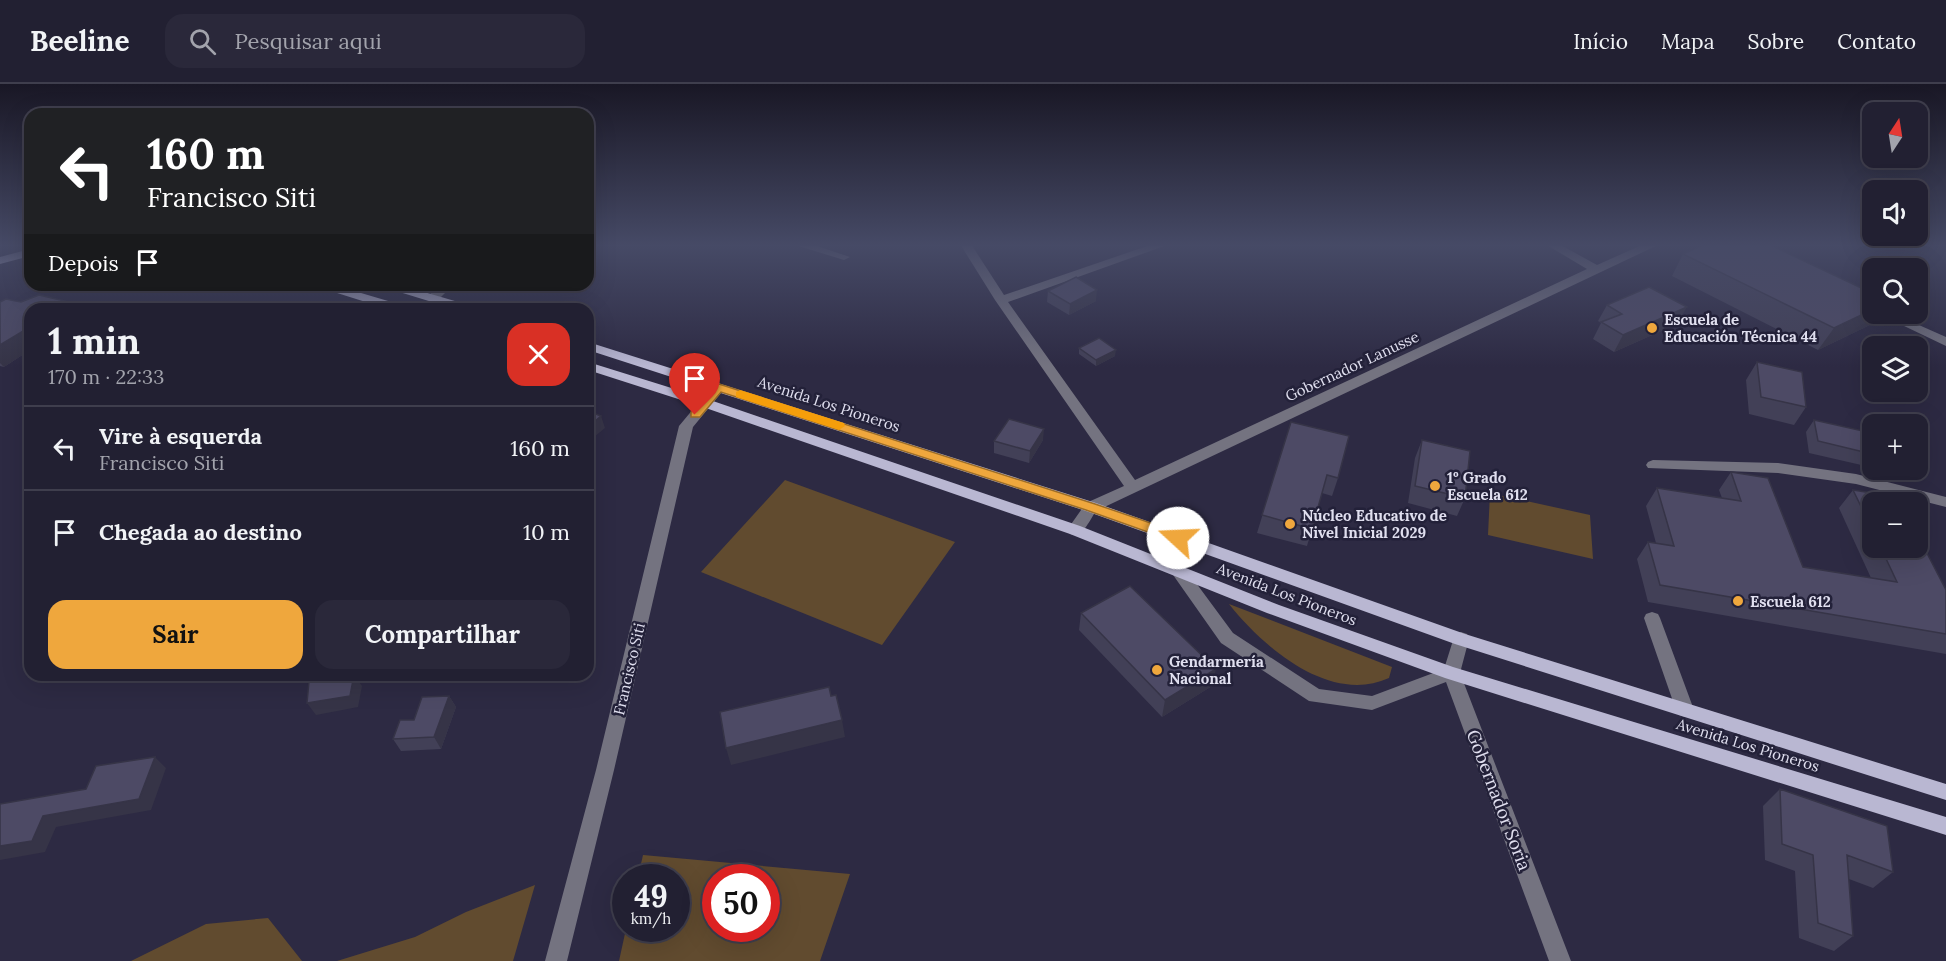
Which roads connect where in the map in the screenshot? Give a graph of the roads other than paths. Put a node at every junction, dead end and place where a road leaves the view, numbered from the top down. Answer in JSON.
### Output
{"nodes":[{"id":1,"x":991,"y":285,"type":"edge"},
{"id":2,"x":1044,"y":285,"type":"edge"},
{"id":3,"x":1562,"y":285,"type":"edge"},
{"id":4,"x":342,"y":291,"type":"edge"},
{"id":5,"x":408,"y":291,"type":"edge"},
{"id":6,"x":441,"y":291,"type":"edge"},
{"id":7,"x":433,"y":298,"type":"junction"},
{"id":8,"x":1000,"y":300,"type":"junction"},
{"id":9,"x":381,"y":303,"type":"edge"},
{"id":10,"x":449,"y":303,"type":"edge"},
{"id":11,"x":1907,"y":324,"type":"edge"},
{"id":12,"x":1946,"y":342,"type":"edge"},
{"id":13,"x":594,"y":348,"type":"edge"},
{"id":14,"x":594,"y":368,"type":"edge"},
{"id":15,"x":719,"y":387,"type":"junction"},
{"id":16,"x":705,"y":403,"type":"junction"},
{"id":17,"x":1653,"y":465,"type":"dead end"},
{"id":18,"x":1133,"y":488,"type":"junction"},
{"id":19,"x":1946,"y":502,"type":"edge"},
{"id":20,"x":1091,"y":507,"type":"junction"},
{"id":21,"x":1075,"y":531,"type":"junction"},
{"id":22,"x":1179,"y":572,"type":"junction"},
{"id":23,"x":1652,"y":618,"type":"dead end"},
{"id":24,"x":1461,"y":639,"type":"junction"},
{"id":25,"x":1451,"y":674,"type":"junction"},
{"id":26,"x":1685,"y":710,"type":"junction"},
{"id":27,"x":1946,"y":792,"type":"edge"},
{"id":28,"x":1946,"y":826,"type":"edge"},
{"id":29,"x":556,"y":961,"type":"edge"},
{"id":30,"x":1560,"y":961,"type":"edge"}],
"edges":[{"from":1,"to":8,"type":"street"},
{"from":2,"to":8,"type":"street"},
{"from":3,"to":18,"type":"street","name":"Gobernador Lanusse"},
{"from":4,"to":9,"type":"main road"},
{"from":5,"to":7,"type":"main road"},
{"from":6,"to":7,"type":"street"},
{"from":7,"to":10,"type":"main road"},
{"from":8,"to":18,"type":"street"},
{"from":11,"to":12,"type":"street"},
{"from":13,"to":15,"type":"main road","name":"Avenida Los Pioneros"},
{"from":14,"to":16,"type":"main road","name":"Avenida Los Pioneros"},
{"from":15,"to":16,"type":"street","name":"Francisco Siti"},
{"from":15,"to":20,"type":"main road","name":"Avenida Los Pioneros"},
{"from":16,"to":21,"type":"main road","name":"Avenida Los Pioneros"},
{"from":16,"to":29,"type":"street","name":"Francisco Siti"},
{"from":17,"to":19,"type":"street"},
{"from":18,"to":20,"type":"street","name":"Gobernador Lanusse"},
{"from":20,"to":21,"type":"street"},
{"from":20,"to":24,"type":"main road","name":"Avenida Los Pioneros"},
{"from":21,"to":22,"type":"main road","name":"Avenida Los Pioneros"},
{"from":22,"to":25,"type":"main road","name":"Avenida Los Pioneros"},
{"from":22,"to":25,"type":"street"},
{"from":23,"to":26,"type":"street"},
{"from":24,"to":25,"type":"street"},
{"from":24,"to":26,"type":"main road","name":"Avenida Los Pioneros"},
{"from":25,"to":28,"type":"main road","name":"Avenida Los Pioneros"},
{"from":25,"to":30,"type":"street","name":"Gobernador Soria"},
{"from":26,"to":27,"type":"main road","name":"Avenida Los Pioneros"}]}
